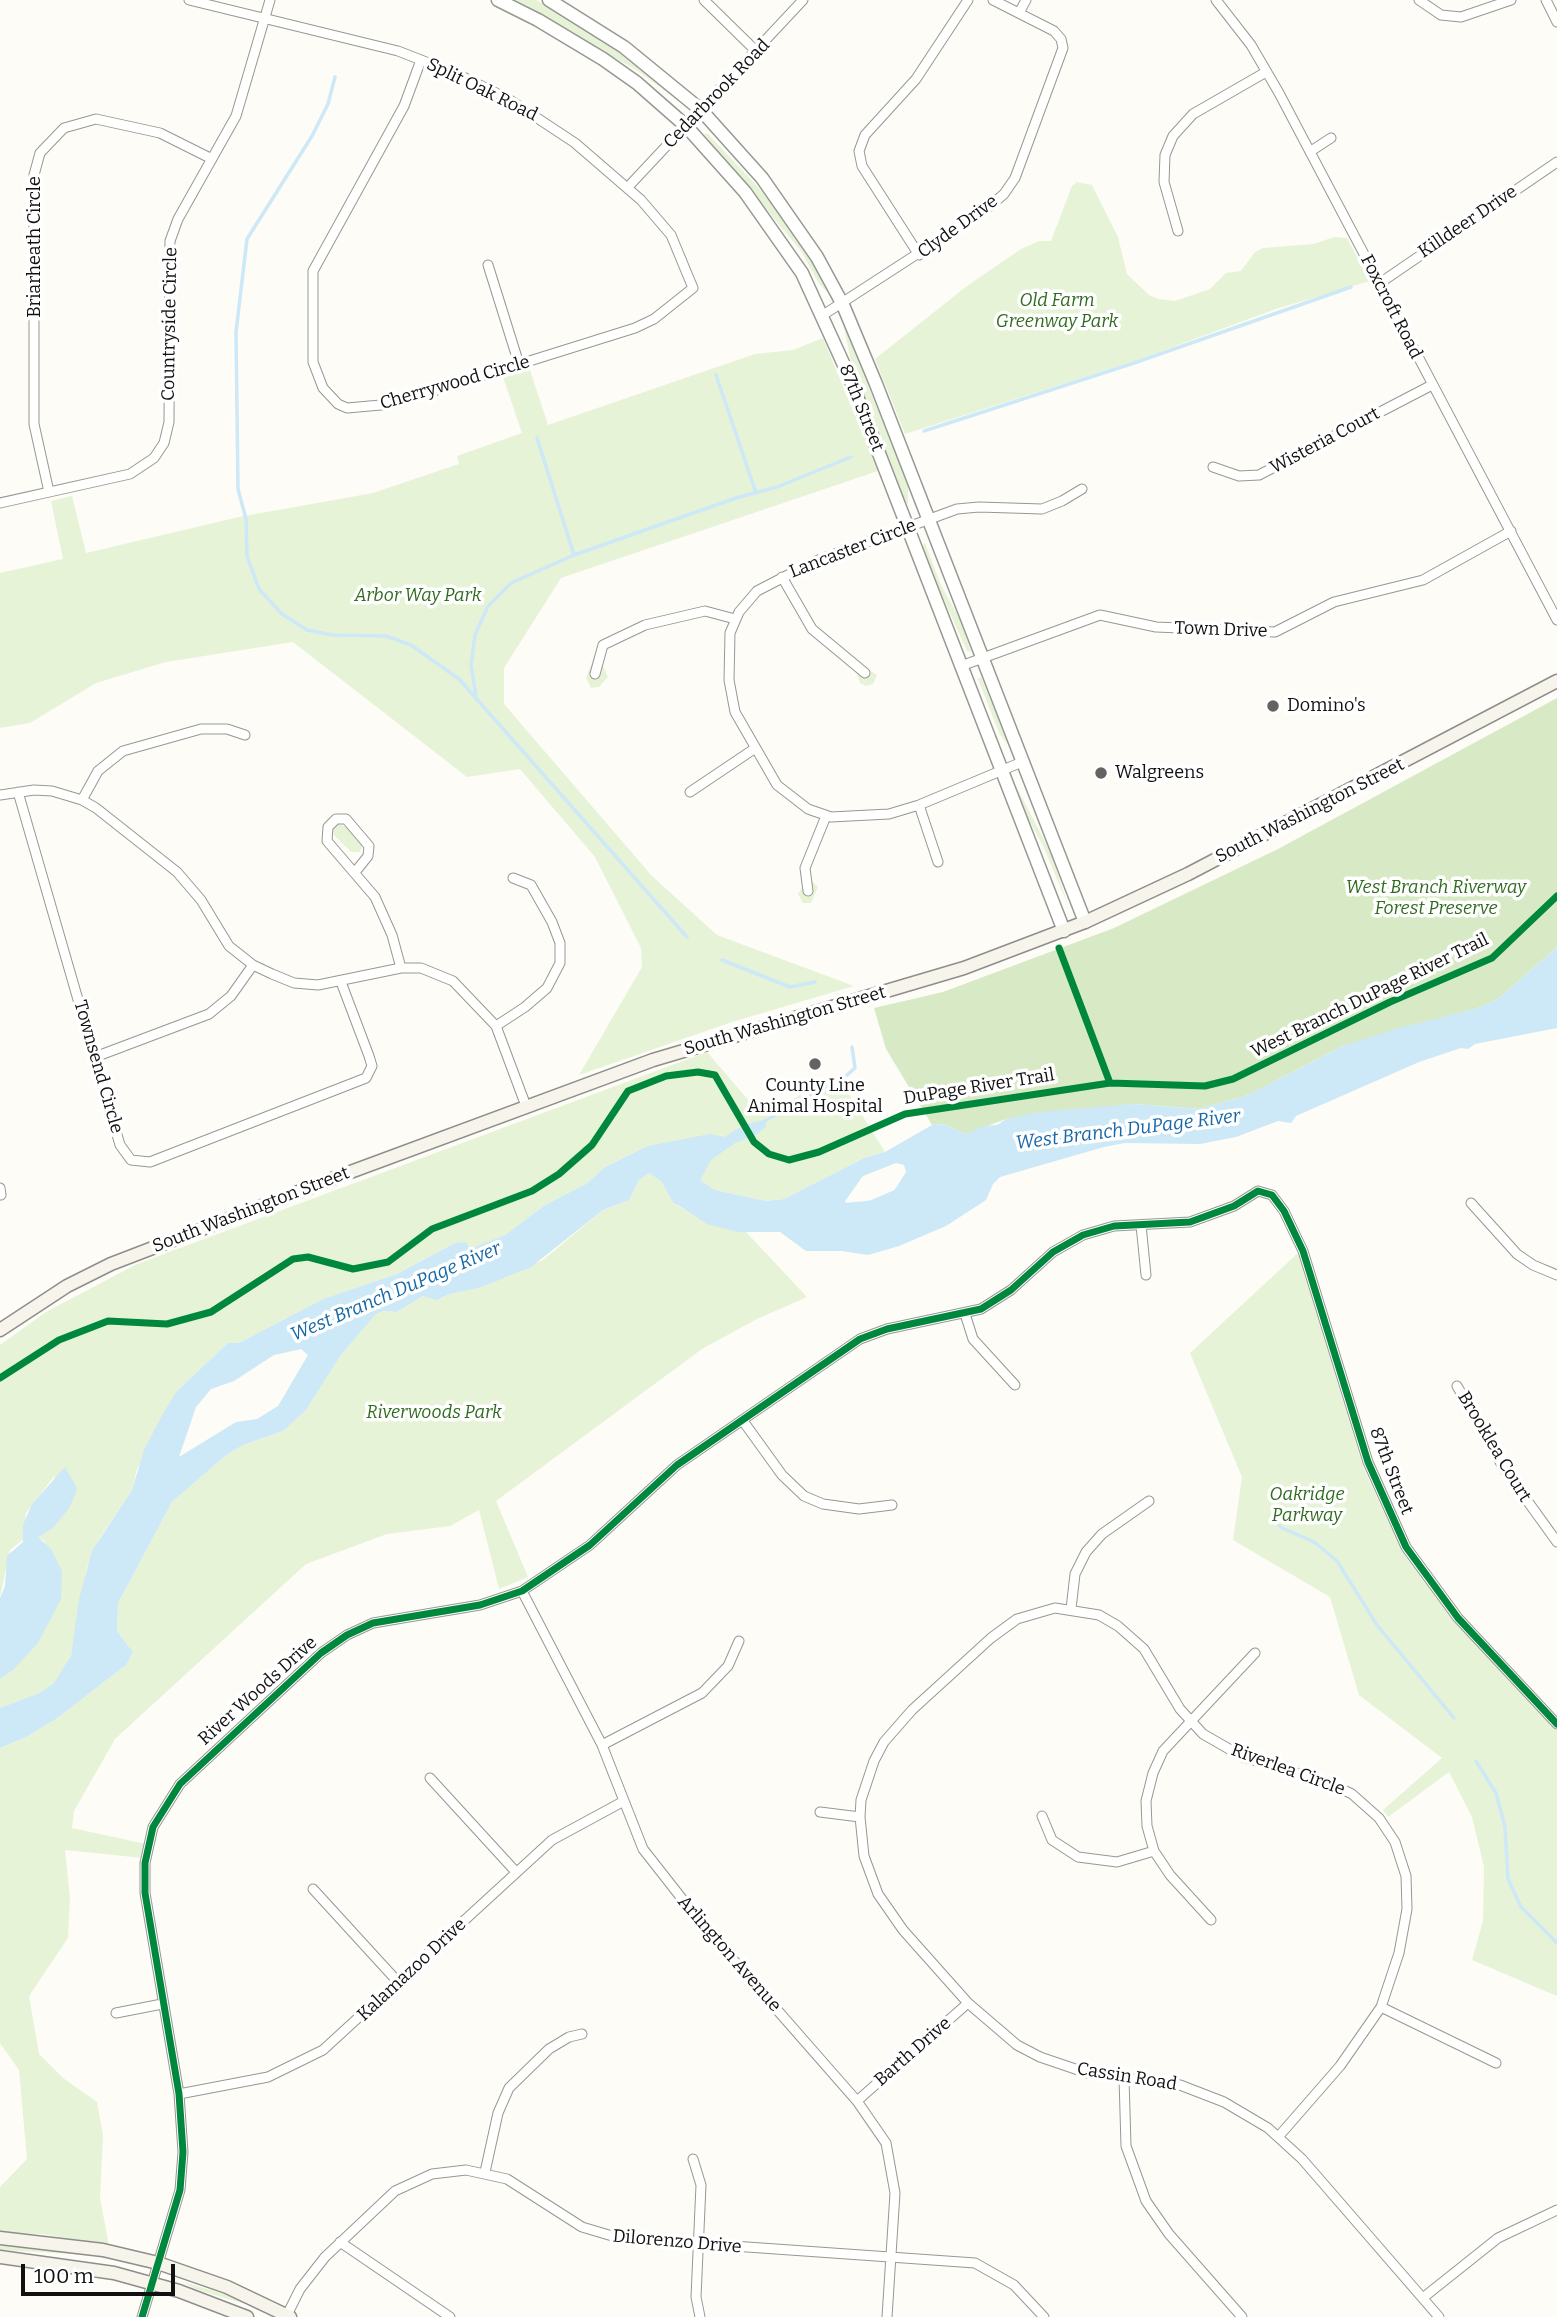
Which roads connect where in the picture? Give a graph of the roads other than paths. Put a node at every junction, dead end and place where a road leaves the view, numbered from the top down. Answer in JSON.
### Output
{"nodes":[{"id":1,"x":189,"y":0,"type":"edge"},
{"id":2,"x":498,"y":0,"type":"edge"},
{"id":3,"x":549,"y":0,"type":"edge"},
{"id":4,"x":704,"y":0,"type":"edge"},
{"id":5,"x":803,"y":0,"type":"edge"},
{"id":6,"x":968,"y":0,"type":"edge"},
{"id":7,"x":993,"y":0,"type":"edge"},
{"id":8,"x":1026,"y":0,"type":"edge"},
{"id":9,"x":1216,"y":0,"type":"edge"},
{"id":10,"x":1419,"y":0,"type":"edge"},
{"id":11,"x":1511,"y":0,"type":"edge"},
{"id":12,"x":1546,"y":0,"type":"edge"},
{"id":13,"x":267,"y":1,"type":"edge"},
{"id":14,"x":1019,"y":13,"type":"junction"},
{"id":15,"x":263,"y":18,"type":"junction"},
{"id":16,"x":1557,"y":22,"type":"edge"},
{"id":17,"x":757,"y":52,"type":"junction"},
{"id":18,"x":421,"y":60,"type":"junction"},
{"id":19,"x":1266,"y":72,"type":"junction"},
{"id":20,"x":701,"y":110,"type":"junction"},
{"id":21,"x":686,"y":126,"type":"junction"},
{"id":22,"x":1331,"y":138,"type":"dead end"},
{"id":23,"x":1311,"y":151,"type":"junction"},
{"id":24,"x":212,"y":159,"type":"junction"},
{"id":25,"x":1557,"y":162,"type":"edge"},
{"id":26,"x":628,"y":187,"type":"junction"},
{"id":27,"x":1178,"y":231,"type":"dead end"},
{"id":28,"x":919,"y":255,"type":"junction"},
{"id":29,"x":488,"y":265,"type":"dead end"},
{"id":30,"x":1380,"y":284,"type":"junction"},
{"id":31,"x":843,"y":305,"type":"junction"},
{"id":32,"x":823,"y":316,"type":"junction"},
{"id":33,"x":612,"y":335,"type":"joint"},
{"id":34,"x":519,"y":364,"type":"junction"},
{"id":35,"x":1432,"y":385,"type":"junction"},
{"id":36,"x":1213,"y":467,"type":"dead end"},
{"id":37,"x":1082,"y":489,"type":"dead end"},
{"id":38,"x":49,"y":492,"type":"junction"},
{"id":39,"x":0,"y":503,"type":"edge"},
{"id":40,"x":929,"y":520,"type":"junction"},
{"id":41,"x":908,"y":528,"type":"junction"},
{"id":42,"x":1511,"y":531,"type":"junction"},
{"id":43,"x":782,"y":577,"type":"junction"},
{"id":44,"x":735,"y":619,"type":"junction"},
{"id":45,"x":1557,"y":620,"type":"edge"},
{"id":46,"x":982,"y":658,"type":"junction"},
{"id":47,"x":961,"y":666,"type":"junction"},
{"id":48,"x":865,"y":673,"type":"dead end"},
{"id":49,"x":596,"y":674,"type":"dead end"},
{"id":50,"x":1557,"y":681,"type":"edge"},
{"id":51,"x":244,"y":735,"type":"dead end"},
{"id":52,"x":754,"y":749,"type":"junction"},
{"id":53,"x":1022,"y":762,"type":"junction"},
{"id":54,"x":1002,"y":771,"type":"junction"},
{"id":55,"x":18,"y":792,"type":"junction"},
{"id":56,"x":690,"y":792,"type":"dead end"},
{"id":57,"x":0,"y":795,"type":"edge"},
{"id":58,"x":82,"y":800,"type":"junction"},
{"id":59,"x":919,"y":805,"type":"junction"},
{"id":60,"x":826,"y":816,"type":"junction"},
{"id":61,"x":938,"y":862,"type":"dead end"},
{"id":62,"x":356,"y":871,"type":"junction"},
{"id":63,"x":513,"y":878,"type":"dead end"},
{"id":64,"x":808,"y":891,"type":"dead end"},
{"id":65,"x":1085,"y":922,"type":"junction"},
{"id":66,"x":1064,"y":931,"type":"junction"},
{"id":67,"x":253,"y":965,"type":"junction"},
{"id":68,"x":401,"y":968,"type":"junction"},
{"id":69,"x":341,"y":982,"type":"junction"},
{"id":70,"x":496,"y":1026,"type":"junction"},
{"id":71,"x":95,"y":1057,"type":"junction"},
{"id":72,"x":526,"y":1107,"type":"junction"},
{"id":73,"x":1266,"y":1192,"type":"joint"},
{"id":74,"x":1471,"y":1203,"type":"dead end"},
{"id":75,"x":1142,"y":1225,"type":"junction"},
{"id":76,"x":1146,"y":1275,"type":"dead end"},
{"id":77,"x":1557,"y":1275,"type":"edge"},
{"id":78,"x":965,"y":1314,"type":"junction"},
{"id":79,"x":0,"y":1330,"type":"edge"},
{"id":80,"x":1016,"y":1385,"type":"dead end"},
{"id":81,"x":1457,"y":1386,"type":"dead end"},
{"id":82,"x":743,"y":1421,"type":"junction"},
{"id":83,"x":1149,"y":1502,"type":"dead end"},
{"id":84,"x":892,"y":1505,"type":"dead end"},
{"id":85,"x":1557,"y":1542,"type":"edge"},
{"id":86,"x":522,"y":1591,"type":"junction"},
{"id":87,"x":1071,"y":1609,"type":"junction"},
{"id":88,"x":739,"y":1641,"type":"dead end"},
{"id":89,"x":1255,"y":1653,"type":"dead end"},
{"id":90,"x":1189,"y":1721,"type":"junction"},
{"id":91,"x":1557,"y":1724,"type":"edge"},
{"id":92,"x":601,"y":1745,"type":"junction"},
{"id":93,"x":430,"y":1778,"type":"dead end"},
{"id":94,"x":624,"y":1801,"type":"junction"},
{"id":95,"x":820,"y":1812,"type":"dead end"},
{"id":96,"x":860,"y":1815,"type":"junction"},
{"id":97,"x":1042,"y":1815,"type":"dead end"},
{"id":98,"x":1154,"y":1851,"type":"junction"},
{"id":99,"x":516,"y":1872,"type":"junction"},
{"id":100,"x":313,"y":1889,"type":"dead end"},
{"id":101,"x":1211,"y":1920,"type":"dead end"},
{"id":102,"x":398,"y":1982,"type":"junction"},
{"id":103,"x":968,"y":2003,"type":"junction"},
{"id":104,"x":162,"y":2004,"type":"junction"},
{"id":105,"x":1381,"y":2007,"type":"junction"},
{"id":106,"x":116,"y":2013,"type":"dead end"},
{"id":107,"x":582,"y":2034,"type":"dead end"},
{"id":108,"x":1496,"y":2063,"type":"dead end"},
{"id":109,"x":1124,"y":2078,"type":"junction"},
{"id":110,"x":179,"y":2094,"type":"junction"},
{"id":111,"x":857,"y":2101,"type":"junction"},
{"id":112,"x":1279,"y":2136,"type":"junction"},
{"id":113,"x":694,"y":2159,"type":"dead end"},
{"id":114,"x":485,"y":2172,"type":"junction"},
{"id":115,"x":1557,"y":2210,"type":"edge"},
{"id":116,"x":0,"y":2238,"type":"edge"},
{"id":117,"x":340,"y":2242,"type":"junction"},
{"id":118,"x":699,"y":2245,"type":"junction"},
{"id":119,"x":890,"y":2255,"type":"junction"},
{"id":120,"x":0,"y":2257,"type":"edge"},
{"id":121,"x":158,"y":2263,"type":"junction"},
{"id":122,"x":152,"y":2283,"type":"junction"},
{"id":123,"x":1424,"y":2297,"type":"junction"},
{"id":124,"x":287,"y":2316,"type":"edge"},
{"id":125,"x":142,"y":2317,"type":"edge"},
{"id":126,"x":247,"y":2317,"type":"edge"},
{"id":127,"x":450,"y":2317,"type":"edge"},
{"id":128,"x":700,"y":2317,"type":"edge"},
{"id":129,"x":887,"y":2317,"type":"edge"},
{"id":130,"x":1044,"y":2317,"type":"edge"},
{"id":131,"x":1242,"y":2317,"type":"edge"},
{"id":132,"x":1439,"y":2317,"type":"edge"}],
"edges":[{"from":1,"to":15,"type":"street","name":"Split Oak Road"},
{"from":2,"to":21,"type":"street","name":"87th Street"},
{"from":3,"to":20,"type":"street","name":"87th Street"},
{"from":4,"to":17,"type":"street"},
{"from":5,"to":17,"type":"street","name":"Cedarbrook Road"},
{"from":6,"to":28,"type":"street"},
{"from":7,"to":14,"type":"street","name":"Clyde Drive"},
{"from":8,"to":14,"type":"street"},
{"from":9,"to":19,"type":"street","name":"Foxcroft Road"},
{"from":10,"to":11,"type":"street"},
{"from":12,"to":16,"type":"street"},
{"from":13,"to":15,"type":"street","name":"Countryside Circle"},
{"from":14,"to":28,"type":"street","name":"Clyde Drive"},
{"from":15,"to":18,"type":"street","name":"Split Oak Road"},
{"from":15,"to":24,"type":"street","name":"Countryside Circle"},
{"from":17,"to":20,"type":"street","name":"Cedarbrook Road"},
{"from":18,"to":26,"type":"street","name":"Split Oak Road"},
{"from":18,"to":34,"type":"street","name":"Cherrywood Circle"},
{"from":19,"to":23,"type":"street","name":"Foxcroft Road"},
{"from":19,"to":27,"type":"street"},
{"from":20,"to":21,"type":"street","name":"Cedarbrook Road"},
{"from":20,"to":31,"type":"street","name":"87th Street"},
{"from":21,"to":26,"type":"street","name":"Cedarbrook Road"},
{"from":21,"to":32,"type":"street","name":"87th Street"},
{"from":22,"to":23,"type":"street"},
{"from":23,"to":30,"type":"street","name":"Foxcroft Road"},
{"from":24,"to":38,"type":"street","name":"Countryside Circle"},
{"from":24,"to":38,"type":"street","name":"Briarheath Circle"},
{"from":25,"to":30,"type":"street","name":"Killdeer Drive"},
{"from":26,"to":33,"type":"street","name":"Split Oak Road"},
{"from":28,"to":31,"type":"street","name":"Clyde Drive"},
{"from":29,"to":34,"type":"street"},
{"from":30,"to":35,"type":"street","name":"Foxcroft Road"},
{"from":31,"to":32,"type":"street","name":"Clyde Drive"},
{"from":31,"to":40,"type":"street","name":"87th Street"},
{"from":32,"to":41,"type":"street","name":"87th Street"},
{"from":33,"to":34,"type":"street","name":"Cherrywood Circle"},
{"from":35,"to":36,"type":"street","name":"Wisteria Court"},
{"from":35,"to":42,"type":"street","name":"Foxcroft Road"},
{"from":37,"to":40,"type":"street","name":"Lancaster Circle"},
{"from":38,"to":39,"type":"street","name":"Countryside Circle"},
{"from":40,"to":41,"type":"street","name":"Lancaster Circle"},
{"from":40,"to":46,"type":"street","name":"87th Street"},
{"from":41,"to":43,"type":"street","name":"Lancaster Circle"},
{"from":41,"to":47,"type":"street","name":"87th Street"},
{"from":42,"to":45,"type":"street","name":"Foxcroft Road"},
{"from":42,"to":46,"type":"street","name":"Town Drive"},
{"from":43,"to":44,"type":"street","name":"Lancaster Circle"},
{"from":43,"to":48,"type":"street"},
{"from":44,"to":49,"type":"street"},
{"from":44,"to":52,"type":"street","name":"Lancaster Circle"},
{"from":46,"to":47,"type":"street","name":"Town Drive"},
{"from":46,"to":53,"type":"street","name":"87th Street"},
{"from":47,"to":54,"type":"street","name":"87th Street"},
{"from":50,"to":65,"type":"main road","name":"South Washington Street"},
{"from":51,"to":58,"type":"street"},
{"from":52,"to":56,"type":"street"},
{"from":52,"to":60,"type":"street","name":"Lancaster Circle"},
{"from":53,"to":54,"type":"street","name":"Lancaster Circle"},
{"from":53,"to":65,"type":"street","name":"87th Street"},
{"from":54,"to":59,"type":"street","name":"Lancaster Circle"},
{"from":54,"to":66,"type":"street","name":"87th Street"},
{"from":55,"to":57,"type":"street"},
{"from":55,"to":58,"type":"street"},
{"from":55,"to":71,"type":"street","name":"Townsend Circle"},
{"from":58,"to":67,"type":"street"},
{"from":59,"to":60,"type":"street","name":"Lancaster Circle"},
{"from":59,"to":61,"type":"street"},
{"from":60,"to":64,"type":"street"},
{"from":62,"to":62,"type":"street"},
{"from":62,"to":68,"type":"street"},
{"from":63,"to":70,"type":"street"},
{"from":65,"to":66,"type":"main road","name":"South Washington Street"},
{"from":66,"to":72,"type":"main road","name":"South Washington Street"},
{"from":67,"to":69,"type":"street"},
{"from":67,"to":71,"type":"street"},
{"from":68,"to":69,"type":"street"},
{"from":68,"to":70,"type":"street"},
{"from":69,"to":71,"type":"street","name":"Townsend Circle"},
{"from":70,"to":72,"type":"street"},
{"from":72,"to":79,"type":"main road","name":"South Washington Street"},
{"from":73,"to":75,"type":"street","name":"River Woods Drive"},
{"from":73,"to":91,"type":"street","name":"87th Street"},
{"from":74,"to":77,"type":"street"},
{"from":75,"to":76,"type":"street"},
{"from":75,"to":78,"type":"street","name":"River Woods Drive"},
{"from":78,"to":80,"type":"street"},
{"from":78,"to":82,"type":"street","name":"River Woods Drive"},
{"from":81,"to":85,"type":"street","name":"Brooklea Court"},
{"from":82,"to":84,"type":"street"},
{"from":82,"to":86,"type":"street","name":"River Woods Drive"},
{"from":83,"to":87,"type":"street"},
{"from":86,"to":92,"type":"street","name":"Arlington Avenue"},
{"from":86,"to":104,"type":"street","name":"River Woods Drive"},
{"from":87,"to":90,"type":"street","name":"Riverlea Circle"},
{"from":87,"to":96,"type":"street","name":"Riverlea Circle"},
{"from":88,"to":92,"type":"street"},
{"from":89,"to":90,"type":"street"},
{"from":90,"to":98,"type":"street"},
{"from":90,"to":105,"type":"street","name":"Riverlea Circle"},
{"from":92,"to":94,"type":"street","name":"Arlington Avenue"},
{"from":93,"to":99,"type":"street"},
{"from":94,"to":99,"type":"street","name":"Kalamazoo Drive"},
{"from":94,"to":111,"type":"street","name":"Arlington Avenue"},
{"from":95,"to":96,"type":"street"},
{"from":96,"to":103,"type":"street","name":"Cassin Road"},
{"from":97,"to":98,"type":"street"},
{"from":98,"to":101,"type":"street"},
{"from":99,"to":102,"type":"street","name":"Kalamazoo Drive"},
{"from":100,"to":102,"type":"street"},
{"from":102,"to":110,"type":"street","name":"Kalamazoo Drive"},
{"from":103,"to":109,"type":"street","name":"Cassin Road"},
{"from":103,"to":111,"type":"street","name":"Barth Drive"},
{"from":104,"to":106,"type":"street"},
{"from":104,"to":110,"type":"street","name":"River Woods Drive"},
{"from":105,"to":108,"type":"street"},
{"from":105,"to":112,"type":"street","name":"Riverlea Circle"},
{"from":107,"to":114,"type":"street"},
{"from":109,"to":112,"type":"street","name":"Cassin Road"},
{"from":109,"to":131,"type":"street"},
{"from":110,"to":121,"type":"street","name":"River Woods Drive"},
{"from":111,"to":119,"type":"street","name":"Arlington Avenue"},
{"from":112,"to":123,"type":"street","name":"Cassin Road"},
{"from":113,"to":118,"type":"street"},
{"from":114,"to":117,"type":"street","name":"Dilorenzo Drive"},
{"from":114,"to":118,"type":"street","name":"Dilorenzo Drive"},
{"from":115,"to":123,"type":"street"},
{"from":116,"to":121,"type":"main road"},
{"from":117,"to":124,"type":"street","name":"Dilorenzo Drive"},
{"from":117,"to":127,"type":"street"},
{"from":118,"to":119,"type":"street","name":"Dilorenzo Drive"},
{"from":118,"to":128,"type":"street"},
{"from":119,"to":129,"type":"street","name":"Arlington Avenue"},
{"from":119,"to":130,"type":"street","name":"Dilorenzo Drive"},
{"from":120,"to":122,"type":"main road"},
{"from":121,"to":122,"type":"street","name":"River Woods Drive"},
{"from":121,"to":124,"type":"main road"},
{"from":122,"to":125,"type":"street","name":"River Woods Drive"},
{"from":122,"to":126,"type":"main road"},
{"from":123,"to":132,"type":"street","name":"Cassin Road"}]}
